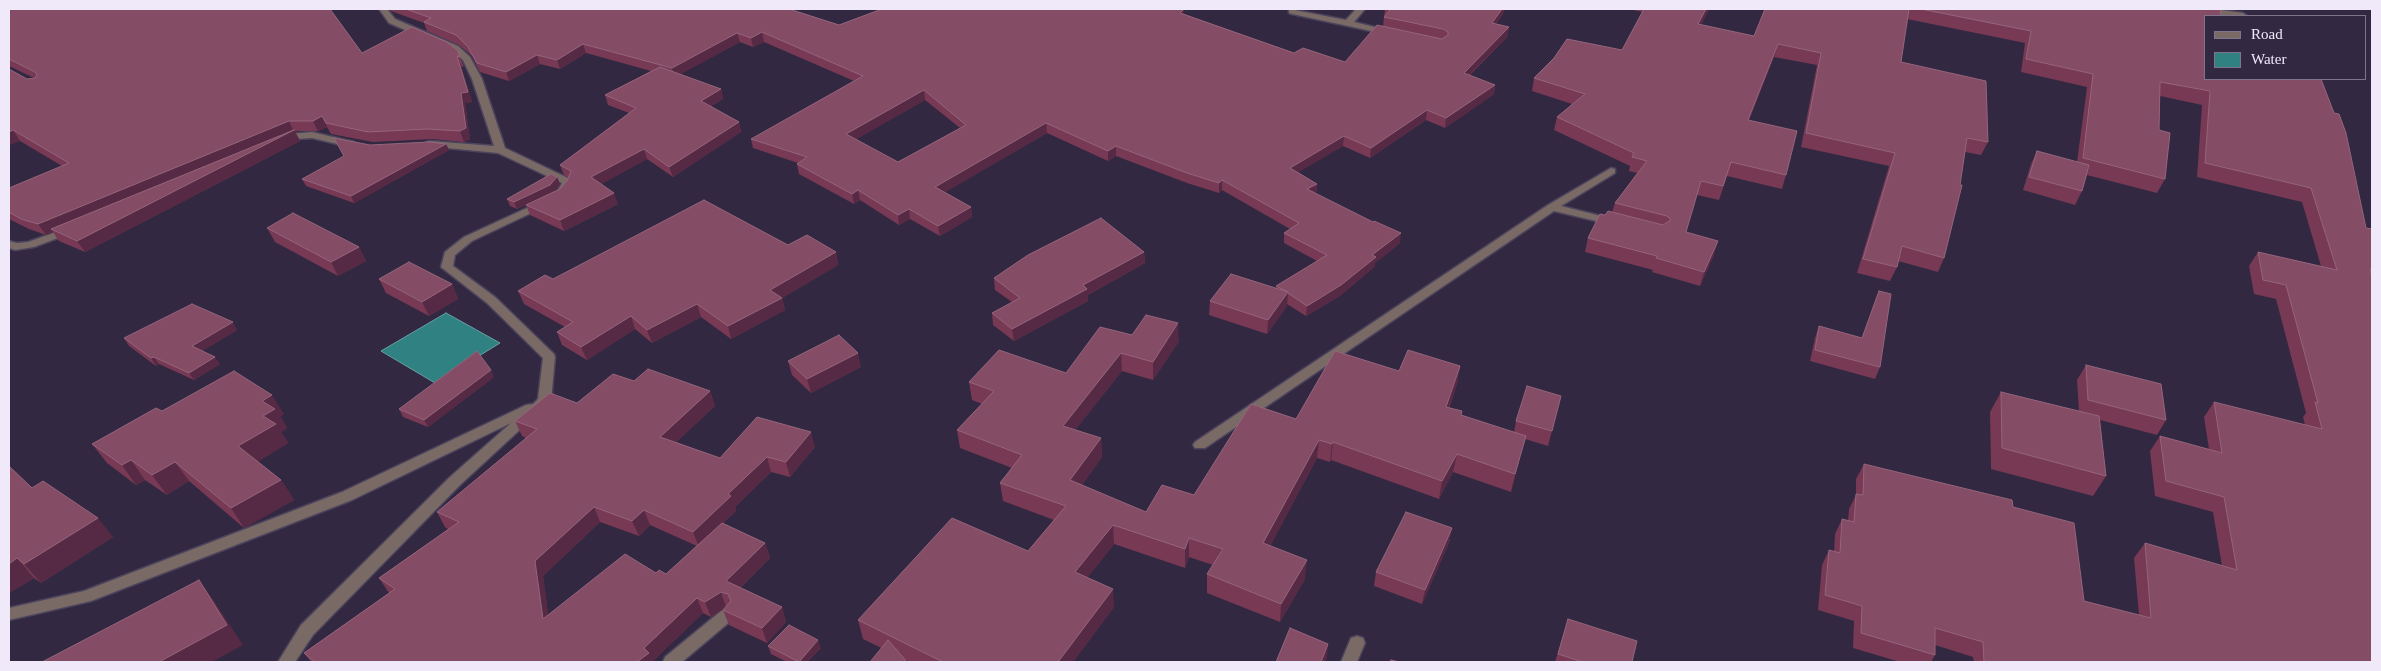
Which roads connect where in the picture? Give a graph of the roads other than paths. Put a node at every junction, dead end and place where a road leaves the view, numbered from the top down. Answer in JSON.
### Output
{"nodes":[{"id":1,"x":383,"y":9,"type":"edge"},
{"id":2,"x":1361,"y":9,"type":"edge"},
{"id":3,"x":2199,"y":9,"type":"edge"},
{"id":4,"x":1292,"y":11,"type":"dead end"},
{"id":5,"x":2237,"y":15,"type":"edge"},
{"id":6,"x":1348,"y":23,"type":"junction"},
{"id":7,"x":1404,"y":35,"type":"edge"},
{"id":8,"x":276,"y":144,"type":"edge"},
{"id":9,"x":416,"y":145,"type":"edge"},
{"id":10,"x":365,"y":146,"type":"edge"},
{"id":11,"x":500,"y":150,"type":"junction"},
{"id":12,"x":1611,"y":171,"type":"dead end"},
{"id":13,"x":1552,"y":207,"type":"junction"},
{"id":14,"x":1624,"y":225,"type":"edge"},
{"id":15,"x":77,"y":228,"type":"edge"},
{"id":16,"x":9,"y":244,"type":"edge"},
{"id":17,"x":544,"y":402,"type":"junction"},
{"id":18,"x":1200,"y":445,"type":"dead end"},
{"id":19,"x":9,"y":614,"type":"edge"},
{"id":20,"x":727,"y":615,"type":"edge"},
{"id":21,"x":1357,"y":643,"type":"dead end"},
{"id":22,"x":286,"y":662,"type":"edge"},
{"id":23,"x":671,"y":662,"type":"edge"},
{"id":24,"x":1349,"y":662,"type":"edge"}],
"edges":[{"from":1,"to":11,"type":"street"},
{"from":2,"to":6,"type":"street"},
{"from":3,"to":5,"type":"street"},
{"from":4,"to":6,"type":"street"},
{"from":6,"to":7,"type":"street"},
{"from":8,"to":10,"type":"street"},
{"from":9,"to":11,"type":"street"},
{"from":11,"to":17,"type":"street"},
{"from":12,"to":13,"type":"street"},
{"from":13,"to":14,"type":"street"},
{"from":13,"to":18,"type":"street"},
{"from":15,"to":16,"type":"street"},
{"from":17,"to":19,"type":"street"},
{"from":17,"to":22,"type":"street"},
{"from":20,"to":23,"type":"street"},
{"from":21,"to":24,"type":"street"}]}
